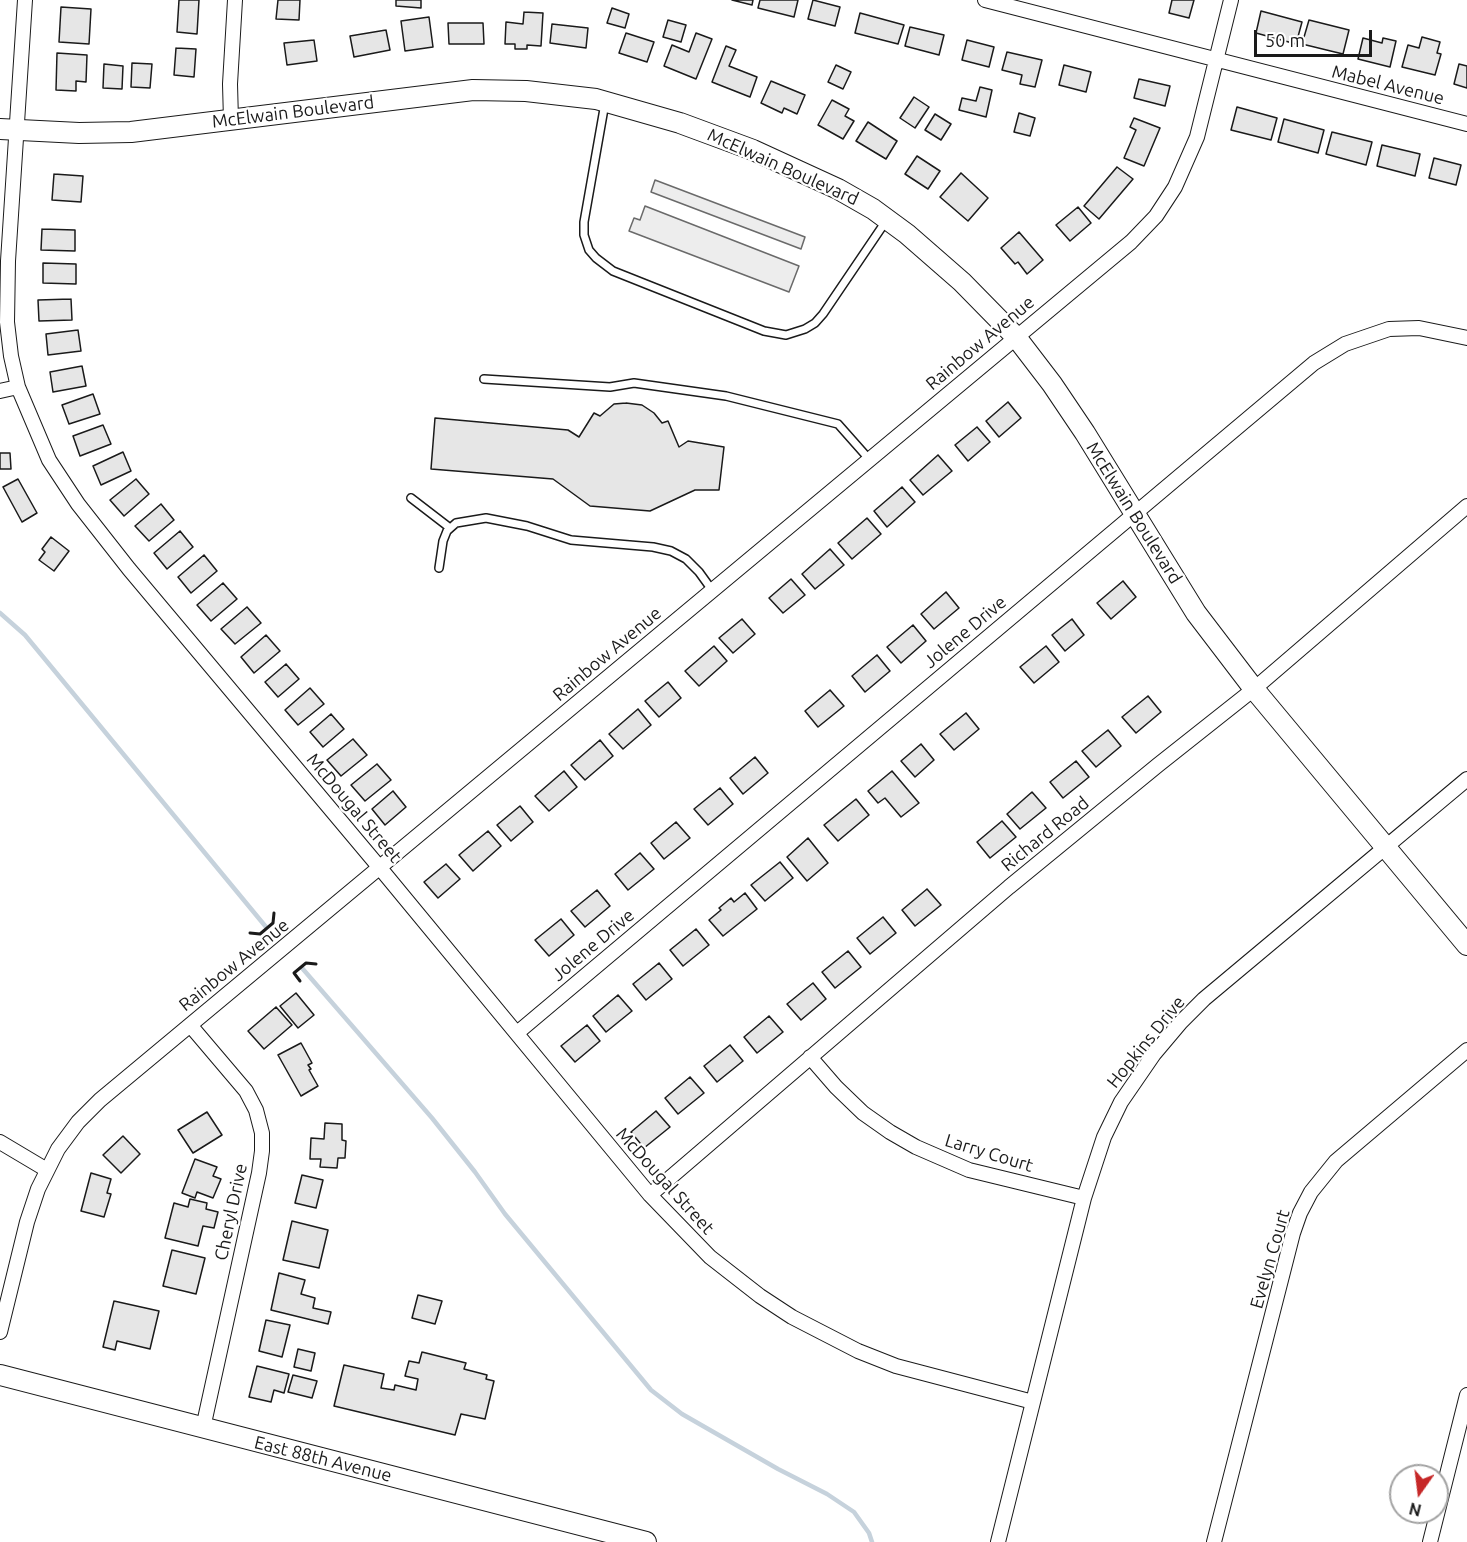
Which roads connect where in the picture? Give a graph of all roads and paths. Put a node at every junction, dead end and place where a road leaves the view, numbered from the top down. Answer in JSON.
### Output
{"nodes":[{"id":1,"x":25,"y":0,"type":"edge"},
{"id":2,"x":235,"y":0,"type":"edge"},
{"id":3,"x":985,"y":0,"type":"edge"},
{"id":4,"x":1231,"y":0,"type":"edge"},
{"id":5,"x":1216,"y":59,"type":"junction"},
{"id":6,"x":605,"y":101,"type":"junction"},
{"id":7,"x":231,"y":120,"type":"junction"},
{"id":8,"x":1467,"y":124,"type":"edge"},
{"id":9,"x":8,"y":130,"type":"edge"},
{"id":10,"x":887,"y":219,"type":"junction"},
{"id":11,"x":1016,"y":337,"type":"junction"},
{"id":12,"x":1467,"y":338,"type":"edge"},
{"id":13,"x":484,"y":380,"type":"dead end"},
{"id":14,"x":18,"y":387,"type":"junction"},
{"id":15,"x":0,"y":391,"type":"edge"},
{"id":16,"x":869,"y":459,"type":"junction"},
{"id":17,"x":411,"y":498,"type":"dead end"},
{"id":18,"x":1467,"y":506,"type":"edge"},
{"id":19,"x":1134,"y":512,"type":"junction"},
{"id":20,"x":450,"y":528,"type":"junction"},
{"id":21,"x":439,"y":568,"type":"dead end"},
{"id":22,"x":712,"y":590,"type":"junction"},
{"id":23,"x":1254,"y":689,"type":"junction"},
{"id":24,"x":1467,"y":779,"type":"edge"},
{"id":25,"x":1387,"y":847,"type":"junction"},
{"id":26,"x":380,"y":868,"type":"junction"},
{"id":27,"x":1467,"y":945,"type":"edge"},
{"id":28,"x":190,"y":1025,"type":"junction"},
{"id":29,"x":517,"y":1033,"type":"junction"},
{"id":30,"x":1467,"y":1050,"type":"edge"},
{"id":31,"x":810,"y":1057,"type":"junction"},
{"id":32,"x":0,"y":1142,"type":"edge"},
{"id":33,"x":47,"y":1170,"type":"junction"},
{"id":34,"x":650,"y":1195,"type":"junction"},
{"id":35,"x":1084,"y":1198,"type":"junction"},
{"id":36,"x":0,"y":1332,"type":"edge"},
{"id":37,"x":0,"y":1375,"type":"edge"},
{"id":38,"x":1467,"y":1395,"type":"edge"},
{"id":39,"x":1033,"y":1402,"type":"junction"},
{"id":40,"x":203,"y":1428,"type":"junction"},
{"id":41,"x":646,"y":1542,"type":"edge"},
{"id":42,"x":998,"y":1542,"type":"edge"},
{"id":43,"x":1214,"y":1542,"type":"edge"},
{"id":44,"x":1430,"y":1542,"type":"edge"}],
"edges":[{"from":1,"to":9,"type":"street","name":"McDougal Street"},
{"from":2,"to":7,"type":"street"},
{"from":3,"to":5,"type":"street","name":"Mabel Avenue"},
{"from":4,"to":5,"type":"street","name":"Rainbow Avenue"},
{"from":5,"to":8,"type":"street","name":"Mabel Avenue"},
{"from":5,"to":11,"type":"street","name":"Rainbow Avenue"},
{"from":6,"to":7,"type":"street","name":"McElwain Boulevard"},
{"from":6,"to":10,"type":"street","name":"McElwain Boulevard"},
{"from":6,"to":10,"type":"lane"},
{"from":7,"to":9,"type":"street","name":"McElwain Boulevard"},
{"from":9,"to":14,"type":"street","name":"McDougal Street"},
{"from":10,"to":11,"type":"street","name":"McElwain Boulevard"},
{"from":11,"to":16,"type":"street","name":"Rainbow Avenue"},
{"from":11,"to":19,"type":"street","name":"McElwain Boulevard"},
{"from":12,"to":19,"type":"street","name":"Jolene Drive"},
{"from":13,"to":16,"type":"lane"},
{"from":14,"to":15,"type":"street"},
{"from":14,"to":26,"type":"street","name":"McDougal Street"},
{"from":16,"to":22,"type":"street","name":"Rainbow Avenue"},
{"from":17,"to":20,"type":"lane"},
{"from":18,"to":23,"type":"street","name":"Richard Road"},
{"from":19,"to":23,"type":"street","name":"McElwain Boulevard"},
{"from":19,"to":29,"type":"street","name":"Jolene Drive"},
{"from":20,"to":21,"type":"lane"},
{"from":20,"to":22,"type":"lane"},
{"from":22,"to":26,"type":"street","name":"Rainbow Avenue"},
{"from":23,"to":25,"type":"street","name":"McElwain Boulevard"},
{"from":23,"to":31,"type":"street","name":"Richard Road"},
{"from":24,"to":25,"type":"street","name":"Hopkins Drive"},
{"from":25,"to":27,"type":"street","name":"McElwain Boulevard"},
{"from":25,"to":35,"type":"street","name":"Hopkins Drive"},
{"from":26,"to":28,"type":"street","name":"Rainbow Avenue"},
{"from":26,"to":29,"type":"street","name":"McDougal Street"},
{"from":28,"to":33,"type":"street","name":"Rainbow Avenue"},
{"from":28,"to":40,"type":"street","name":"Cheryl Drive"},
{"from":29,"to":34,"type":"street","name":"McDougal Street"},
{"from":30,"to":43,"type":"street","name":"Evelyn Court"},
{"from":31,"to":34,"type":"street","name":"Richard Road"},
{"from":31,"to":35,"type":"street","name":"Larry Court"},
{"from":32,"to":33,"type":"street"},
{"from":33,"to":36,"type":"street","name":"Rainbow Avenue"},
{"from":34,"to":39,"type":"street","name":"McDougal Street"},
{"from":35,"to":39,"type":"street","name":"Hopkins Drive"},
{"from":37,"to":40,"type":"street","name":"East 88th Avenue"},
{"from":38,"to":44,"type":"street"},
{"from":39,"to":42,"type":"street","name":"Hopkins Drive"},
{"from":40,"to":41,"type":"street","name":"East 88th Avenue"}]}
